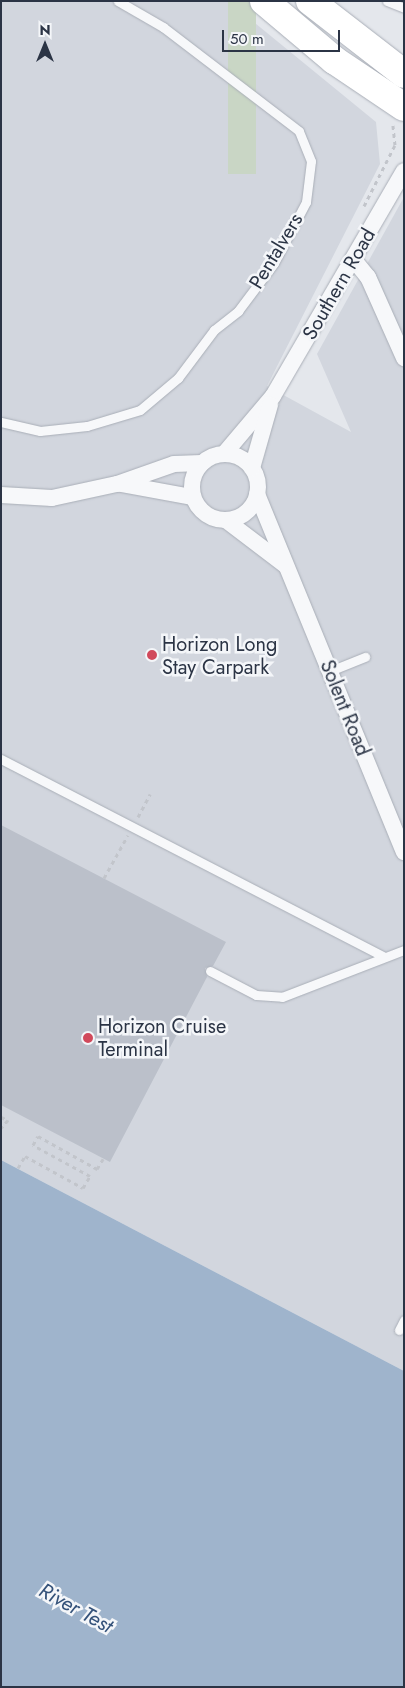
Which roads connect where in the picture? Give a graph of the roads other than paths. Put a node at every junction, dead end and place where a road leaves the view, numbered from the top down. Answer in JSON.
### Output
{"nodes":[{"id":1,"x":118,"y":1,"type":"edge"},
{"id":2,"x":264,"y":1,"type":"edge"},
{"id":3,"x":310,"y":1,"type":"edge"},
{"id":4,"x":387,"y":1,"type":"edge"},
{"id":5,"x":404,"y":8,"type":"edge"},
{"id":6,"x":404,"y":74,"type":"edge"},
{"id":7,"x":404,"y":108,"type":"edge"},
{"id":8,"x":404,"y":171,"type":"edge"},
{"id":9,"x":354,"y":260,"type":"junction"},
{"id":10,"x":401,"y":340,"type":"edge"},
{"id":11,"x":404,"y":358,"type":"edge"},
{"id":12,"x":273,"y":396,"type":"junction"},
{"id":13,"x":1,"y":422,"type":"edge"},
{"id":14,"x":224,"y":454,"type":"junction"},
{"id":15,"x":202,"y":463,"type":"junction"},
{"id":16,"x":252,"y":468,"type":"junction"},
{"id":17,"x":116,"y":484,"type":"junction"},
{"id":18,"x":257,"y":494,"type":"junction"},
{"id":19,"x":1,"y":495,"type":"edge"},
{"id":20,"x":192,"y":497,"type":"junction"},
{"id":21,"x":227,"y":521,"type":"junction"},
{"id":22,"x":285,"y":565,"type":"junction"},
{"id":23,"x":365,"y":656,"type":"dead end"},
{"id":24,"x":330,"y":671,"type":"junction"},
{"id":25,"x":1,"y":759,"type":"edge"},
{"id":26,"x":404,"y":852,"type":"edge"},
{"id":27,"x":404,"y":950,"type":"edge"},
{"id":28,"x":384,"y":957,"type":"junction"},
{"id":29,"x":210,"y":971,"type":"dead end"},
{"id":30,"x":404,"y":1320,"type":"edge"},
{"id":31,"x":399,"y":1330,"type":"dead end"}],
"edges":[{"from":1,"to":13,"type":"lane","name":"Pentalvers"},
{"from":2,"to":7,"type":"highway"},
{"from":3,"to":6,"type":"highway"},
{"from":4,"to":5,"type":"lane"},
{"from":8,"to":9,"type":"street","name":"Southern Road"},
{"from":9,"to":10,"type":"street"},
{"from":9,"to":12,"type":"street","name":"Southern Road"},
{"from":10,"to":11,"type":"street"},
{"from":12,"to":14,"type":"street","name":"Southern Road"},
{"from":12,"to":16,"type":"street","name":"Southern Road"},
{"from":14,"to":15,"type":"street"},
{"from":14,"to":16,"type":"street"},
{"from":15,"to":17,"type":"street"},
{"from":15,"to":20,"type":"street"},
{"from":16,"to":18,"type":"street"},
{"from":17,"to":19,"type":"street"},
{"from":17,"to":20,"type":"street"},
{"from":18,"to":21,"type":"street"},
{"from":18,"to":22,"type":"street","name":"Solent Road"},
{"from":20,"to":21,"type":"street"},
{"from":21,"to":22,"type":"street","name":"Solent Road"},
{"from":22,"to":24,"type":"street","name":"Solent Road"},
{"from":23,"to":24,"type":"lane"},
{"from":24,"to":26,"type":"street","name":"Solent Road"},
{"from":25,"to":28,"type":"lane"},
{"from":27,"to":28,"type":"lane"},
{"from":28,"to":29,"type":"lane"},
{"from":30,"to":31,"type":"lane"}]}
